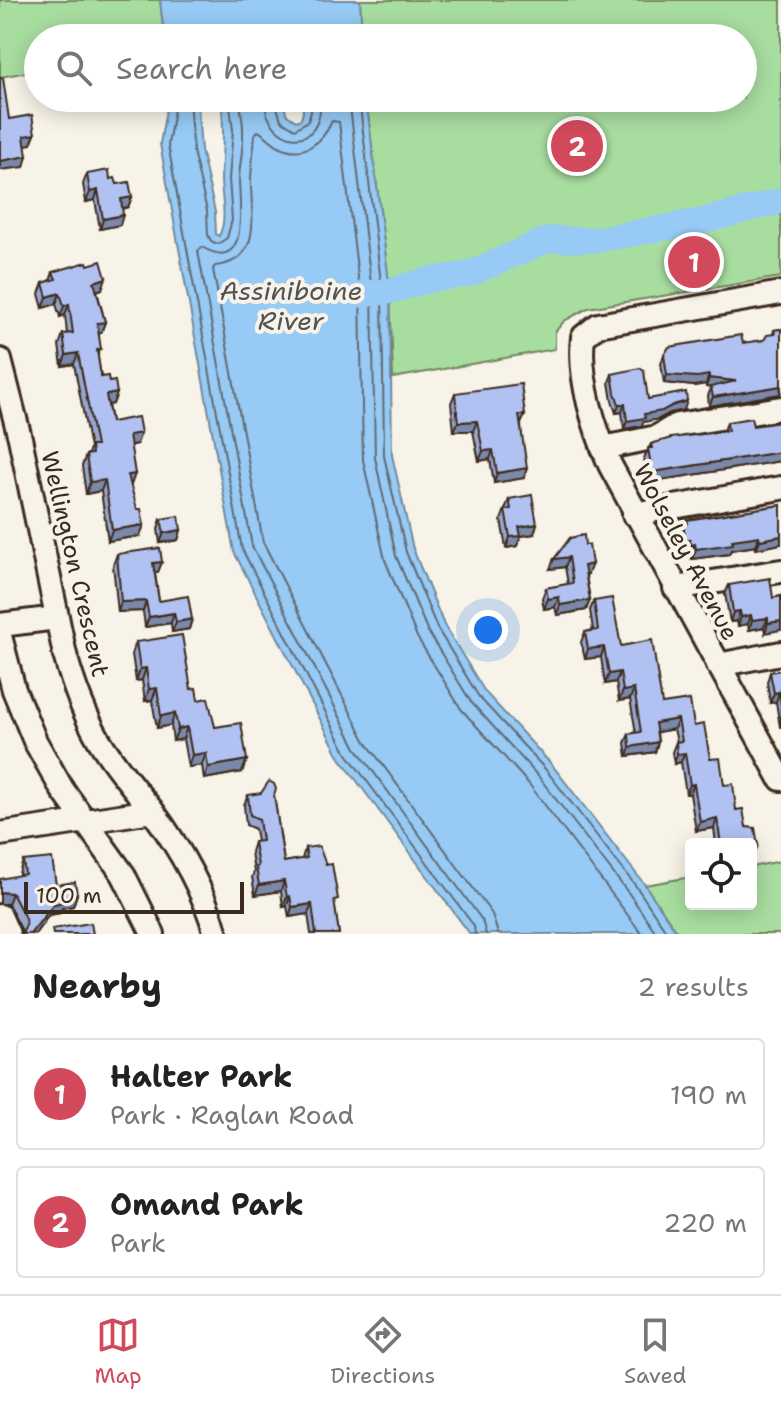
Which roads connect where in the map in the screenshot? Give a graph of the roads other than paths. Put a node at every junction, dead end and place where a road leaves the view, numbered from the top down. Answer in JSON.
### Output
{"nodes":[{"id":1,"x":781,"y":293,"type":"edge"},
{"id":2,"x":0,"y":360,"type":"edge"},
{"id":3,"x":6,"y":405,"type":"edge"},
{"id":4,"x":781,"y":408,"type":"edge"},
{"id":5,"x":603,"y":448,"type":"junction"},
{"id":6,"x":781,"y":488,"type":"edge"},
{"id":7,"x":634,"y":514,"type":"junction"},
{"id":8,"x":781,"y":571,"type":"edge"},
{"id":9,"x":675,"y":588,"type":"junction"},
{"id":10,"x":57,"y":618,"type":"junction"},
{"id":11,"x":0,"y":625,"type":"edge"},
{"id":12,"x":0,"y":636,"type":"edge"},
{"id":13,"x":781,"y":653,"type":"edge"},
{"id":14,"x":718,"y":665,"type":"junction"},
{"id":15,"x":772,"y":743,"type":"edge"},
{"id":16,"x":781,"y":779,"type":"edge"},
{"id":17,"x":152,"y":811,"type":"junction"},
{"id":18,"x":85,"y":821,"type":"junction"},
{"id":19,"x":0,"y":834,"type":"edge"},
{"id":20,"x":0,"y":916,"type":"edge"},
{"id":21,"x":8,"y":934,"type":"edge"},
{"id":22,"x":153,"y":934,"type":"edge"},
{"id":23,"x":216,"y":934,"type":"edge"}],
"edges":[{"from":1,"to":5,"type":"street","name":"Wolseley Avenue"},
{"from":2,"to":3,"type":"street","name":"Wellington Crescent"},
{"from":3,"to":10,"type":"street","name":"Wellington Crescent"},
{"from":4,"to":5,"type":"street"},
{"from":5,"to":7,"type":"street","name":"Wolseley Avenue"},
{"from":6,"to":7,"type":"street"},
{"from":7,"to":9,"type":"street","name":"Wolseley Avenue"},
{"from":8,"to":9,"type":"street"},
{"from":9,"to":14,"type":"street","name":"Wolseley Avenue"},
{"from":10,"to":11,"type":"street"},
{"from":10,"to":17,"type":"street","name":"Wellington Crescent"},
{"from":12,"to":18,"type":"street"},
{"from":13,"to":14,"type":"street"},
{"from":14,"to":15,"type":"street","name":"Wolseley Avenue"},
{"from":15,"to":16,"type":"street","name":"Wolseley Avenue"},
{"from":17,"to":18,"type":"street"},
{"from":17,"to":23,"type":"street","name":"Wellington Crescent"},
{"from":18,"to":19,"type":"street"},
{"from":18,"to":22,"type":"street"},
{"from":20,"to":21,"type":"street"}]}
